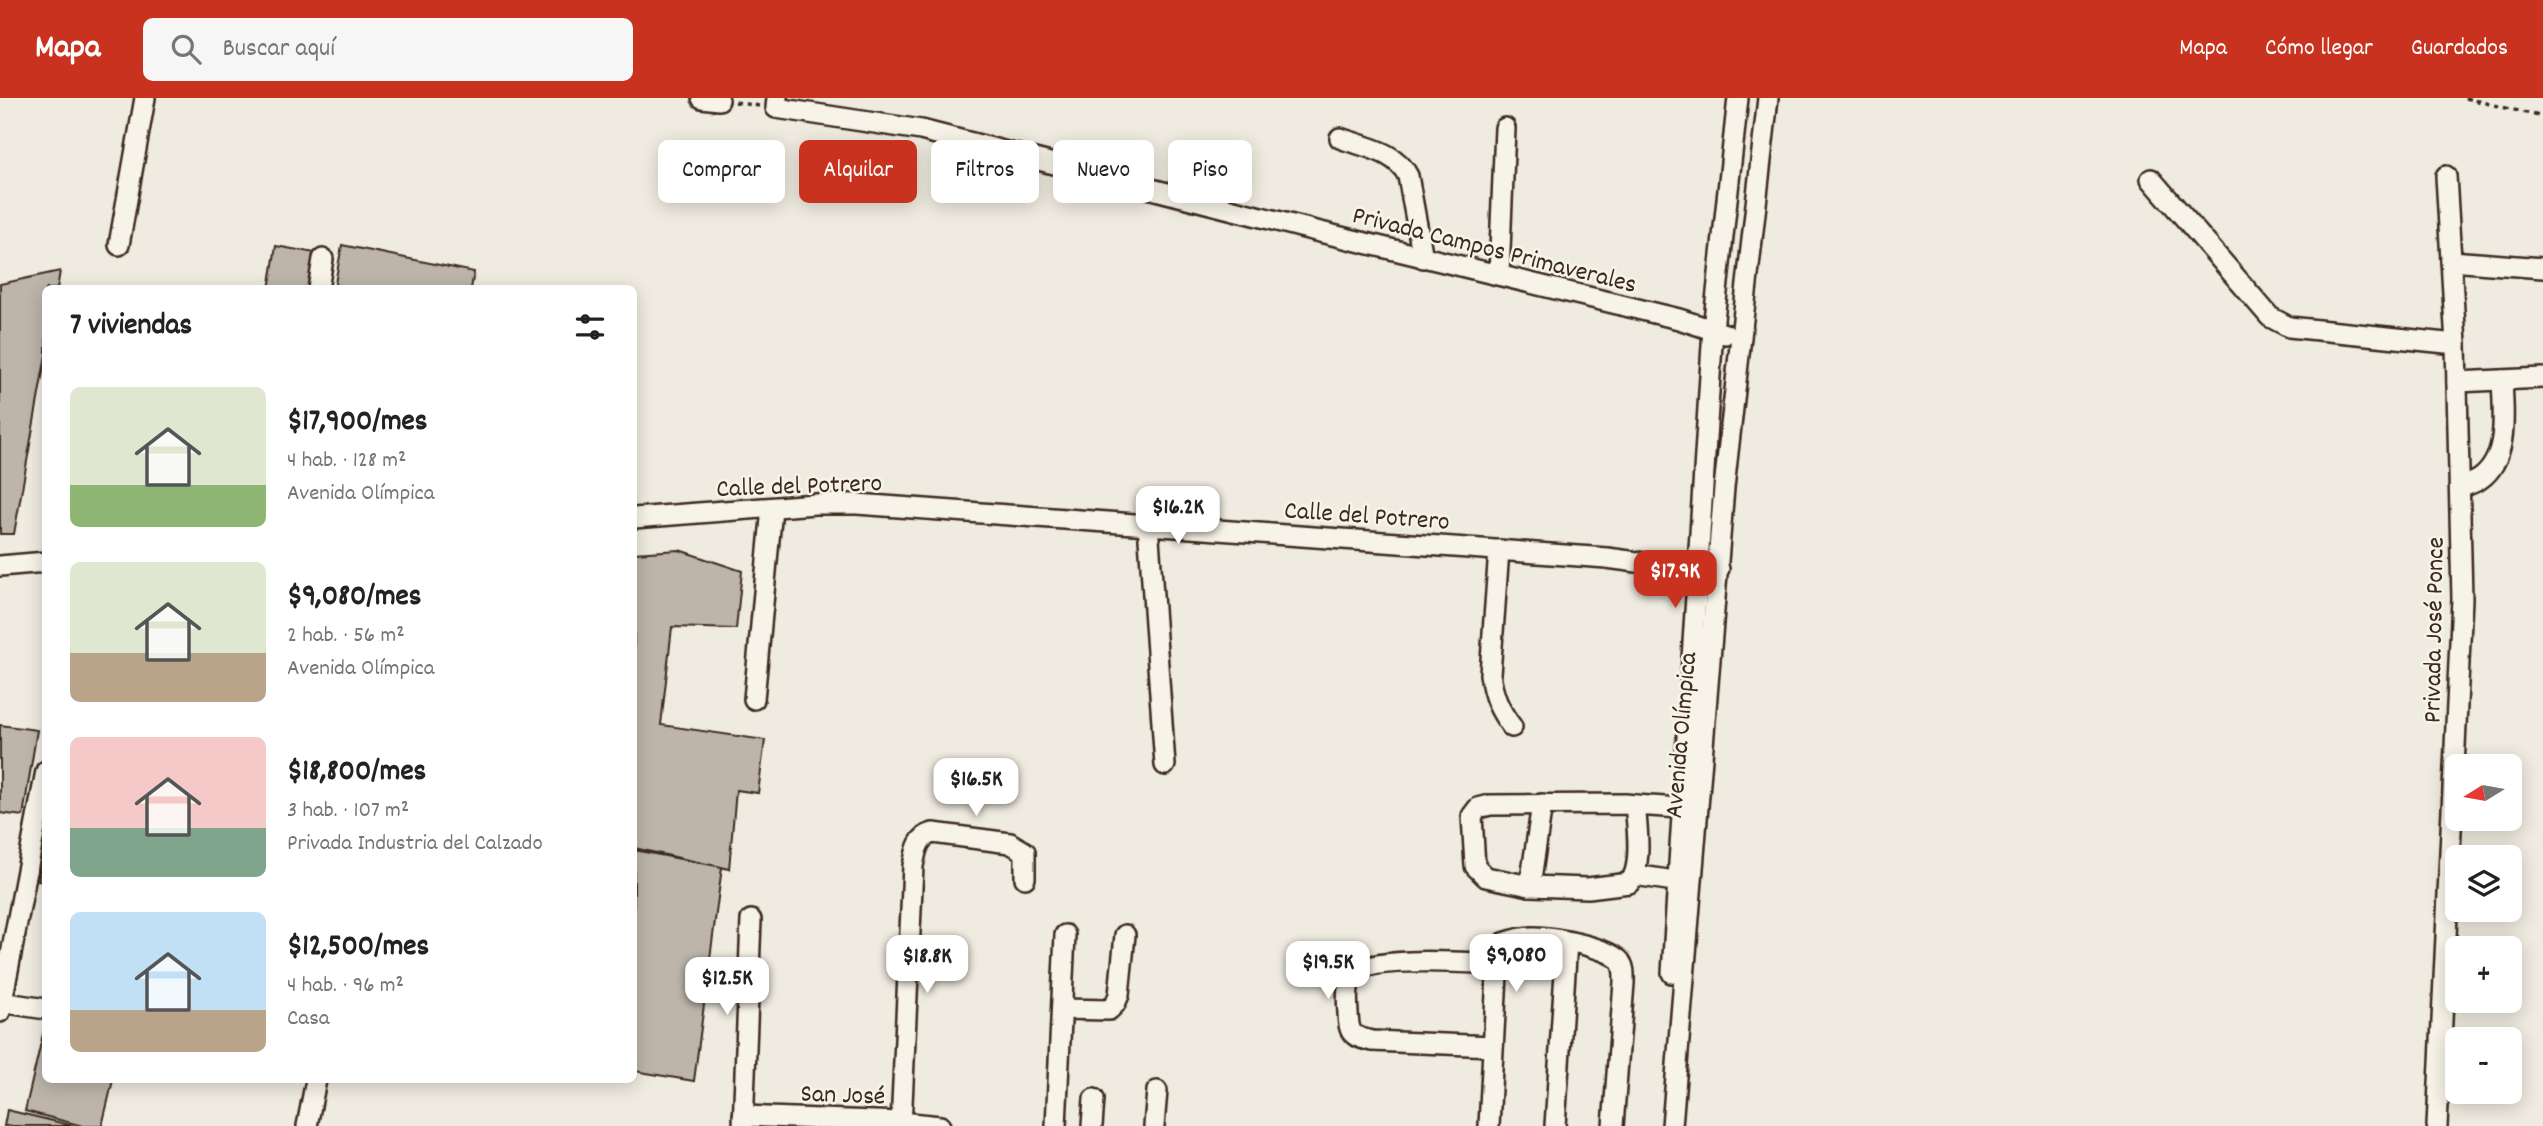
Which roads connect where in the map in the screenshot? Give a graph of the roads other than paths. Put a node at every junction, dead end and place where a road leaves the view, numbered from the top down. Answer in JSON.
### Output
{"nodes":[{"id":1,"x":145,"y":98,"type":"edge"},
{"id":2,"x":1738,"y":98,"type":"edge"},
{"id":3,"x":1768,"y":98,"type":"edge"},
{"id":4,"x":776,"y":103,"type":"edge"},
{"id":5,"x":1505,"y":128,"type":"dead end"},
{"id":6,"x":1339,"y":138,"type":"dead end"},
{"id":7,"x":2446,"y":176,"type":"dead end"},
{"id":8,"x":2151,"y":179,"type":"dead end"},
{"id":9,"x":119,"y":245,"type":"dead end"},
{"id":10,"x":1423,"y":258,"type":"junction"},
{"id":11,"x":323,"y":259,"type":"dead end"},
{"id":12,"x":2451,"y":261,"type":"junction"},
{"id":13,"x":2543,"y":268,"type":"edge"},
{"id":14,"x":1499,"y":275,"type":"junction"},
{"id":15,"x":319,"y":285,"type":"edge"},
{"id":16,"x":1713,"y":329,"type":"junction"},
{"id":17,"x":1741,"y":341,"type":"junction"},
{"id":18,"x":2456,"y":344,"type":"junction"},
{"id":19,"x":2543,"y":378,"type":"edge"},
{"id":20,"x":2502,"y":380,"type":"junction"},
{"id":21,"x":2457,"y":382,"type":"junction"},
{"id":22,"x":2460,"y":488,"type":"junction"},
{"id":23,"x":772,"y":508,"type":"junction"},
{"id":24,"x":637,"y":518,"type":"edge"},
{"id":25,"x":1148,"y":524,"type":"junction"},
{"id":26,"x":1499,"y":550,"type":"junction"},
{"id":27,"x":42,"y":562,"type":"edge"},
{"id":28,"x":0,"y":565,"type":"edge"},
{"id":29,"x":1719,"y":569,"type":"junction"},
{"id":30,"x":1698,"y":570,"type":"junction"},
{"id":31,"x":754,"y":699,"type":"dead end"},
{"id":32,"x":1512,"y":727,"type":"dead end"},
{"id":33,"x":1165,"y":765,"type":"dead end"},
{"id":34,"x":42,"y":792,"type":"edge"},
{"id":35,"x":1542,"y":804,"type":"junction"},
{"id":36,"x":1634,"y":805,"type":"junction"},
{"id":37,"x":1691,"y":808,"type":"junction"},
{"id":38,"x":1634,"y":875,"type":"junction"},
{"id":39,"x":1025,"y":878,"type":"dead end"},
{"id":40,"x":1686,"y":883,"type":"junction"},
{"id":41,"x":1530,"y":886,"type":"junction"},
{"id":42,"x":751,"y":920,"type":"dead end"},
{"id":43,"x":1065,"y":935,"type":"dead end"},
{"id":44,"x":1125,"y":935,"type":"dead end"},
{"id":45,"x":1567,"y":942,"type":"junction"},
{"id":46,"x":1497,"y":964,"type":"junction"},
{"id":47,"x":1,"y":1005,"type":"edge"},
{"id":48,"x":42,"y":1009,"type":"edge"},
{"id":49,"x":1062,"y":1009,"type":"junction"},
{"id":50,"x":1493,"y":1046,"type":"junction"},
{"id":51,"x":315,"y":1083,"type":"edge"},
{"id":52,"x":1157,"y":1091,"type":"dead end"},
{"id":53,"x":1094,"y":1099,"type":"dead end"},
{"id":54,"x":743,"y":1121,"type":"edge"},
{"id":55,"x":901,"y":1124,"type":"edge"},
{"id":56,"x":307,"y":1126,"type":"edge"},
{"id":57,"x":940,"y":1126,"type":"edge"},
{"id":58,"x":1056,"y":1126,"type":"edge"},
{"id":59,"x":1092,"y":1126,"type":"edge"},
{"id":60,"x":1154,"y":1126,"type":"edge"},
{"id":61,"x":1489,"y":1126,"type":"edge"},
{"id":62,"x":1555,"y":1126,"type":"edge"},
{"id":63,"x":1613,"y":1126,"type":"edge"},
{"id":64,"x":1660,"y":1126,"type":"edge"},
{"id":65,"x":1672,"y":1126,"type":"edge"},
{"id":66,"x":2437,"y":1126,"type":"edge"}],
"edges":[{"from":1,"to":9,"type":"street"},
{"from":2,"to":16,"type":"street","name":"Avenida Olímpica"},
{"from":3,"to":17,"type":"street","name":"Avenida Olímpica"},
{"from":4,"to":10,"type":"street","name":"Privada Campos Primaverales"},
{"from":5,"to":14,"type":"street"},
{"from":6,"to":10,"type":"street"},
{"from":7,"to":12,"type":"street","name":"Privada José Ponce"},
{"from":8,"to":18,"type":"street"},
{"from":10,"to":14,"type":"street","name":"Privada Campos Primaverales"},
{"from":11,"to":15,"type":"street"},
{"from":12,"to":13,"type":"street"},
{"from":12,"to":18,"type":"street","name":"Privada José Ponce"},
{"from":14,"to":16,"type":"street","name":"Privada Campos Primaverales"},
{"from":16,"to":17,"type":"street","name":"Privada Campos Primaverales"},
{"from":16,"to":30,"type":"street","name":"Avenida Olímpica"},
{"from":17,"to":29,"type":"street","name":"Avenida Olímpica"},
{"from":18,"to":21,"type":"street","name":"Privada José Ponce"},
{"from":19,"to":20,"type":"street"},
{"from":20,"to":21,"type":"street"},
{"from":20,"to":22,"type":"street"},
{"from":21,"to":22,"type":"street","name":"Privada José Ponce"},
{"from":22,"to":66,"type":"street","name":"Privada José Ponce"},
{"from":23,"to":24,"type":"street","name":"Calle del Potrero"},
{"from":23,"to":25,"type":"street","name":"Calle del Potrero"},
{"from":23,"to":31,"type":"street"},
{"from":25,"to":26,"type":"street","name":"Calle del Potrero"},
{"from":25,"to":33,"type":"street"},
{"from":26,"to":30,"type":"street","name":"Calle del Potrero"},
{"from":26,"to":32,"type":"street"},
{"from":27,"to":28,"type":"street"},
{"from":29,"to":30,"type":"street","name":"Calle del Potrero"},
{"from":29,"to":37,"type":"street","name":"Avenida Olímpica"},
{"from":30,"to":37,"type":"street","name":"Avenida Olímpica"},
{"from":34,"to":47,"type":"street"},
{"from":35,"to":36,"type":"street"},
{"from":35,"to":41,"type":"street"},
{"from":35,"to":41,"type":"street"},
{"from":36,"to":37,"type":"street"},
{"from":36,"to":38,"type":"street"},
{"from":37,"to":40,"type":"street","name":"Avenida Olímpica"},
{"from":38,"to":40,"type":"street"},
{"from":38,"to":41,"type":"street"},
{"from":39,"to":55,"type":"street"},
{"from":40,"to":64,"type":"street","name":"Avenida Olímpica"},
{"from":40,"to":65,"type":"street","name":"Avenida Olímpica"},
{"from":42,"to":54,"type":"street"},
{"from":43,"to":49,"type":"street"},
{"from":44,"to":49,"type":"street"},
{"from":45,"to":46,"type":"street"},
{"from":45,"to":62,"type":"street"},
{"from":45,"to":63,"type":"street"},
{"from":46,"to":50,"type":"street"},
{"from":46,"to":50,"type":"street"},
{"from":47,"to":48,"type":"street"},
{"from":49,"to":58,"type":"street"},
{"from":50,"to":61,"type":"street"},
{"from":51,"to":56,"type":"street"},
{"from":52,"to":60,"type":"street"},
{"from":53,"to":59,"type":"street"},
{"from":54,"to":55,"type":"street","name":"San José"},
{"from":55,"to":57,"type":"street","name":"San José"}]}
